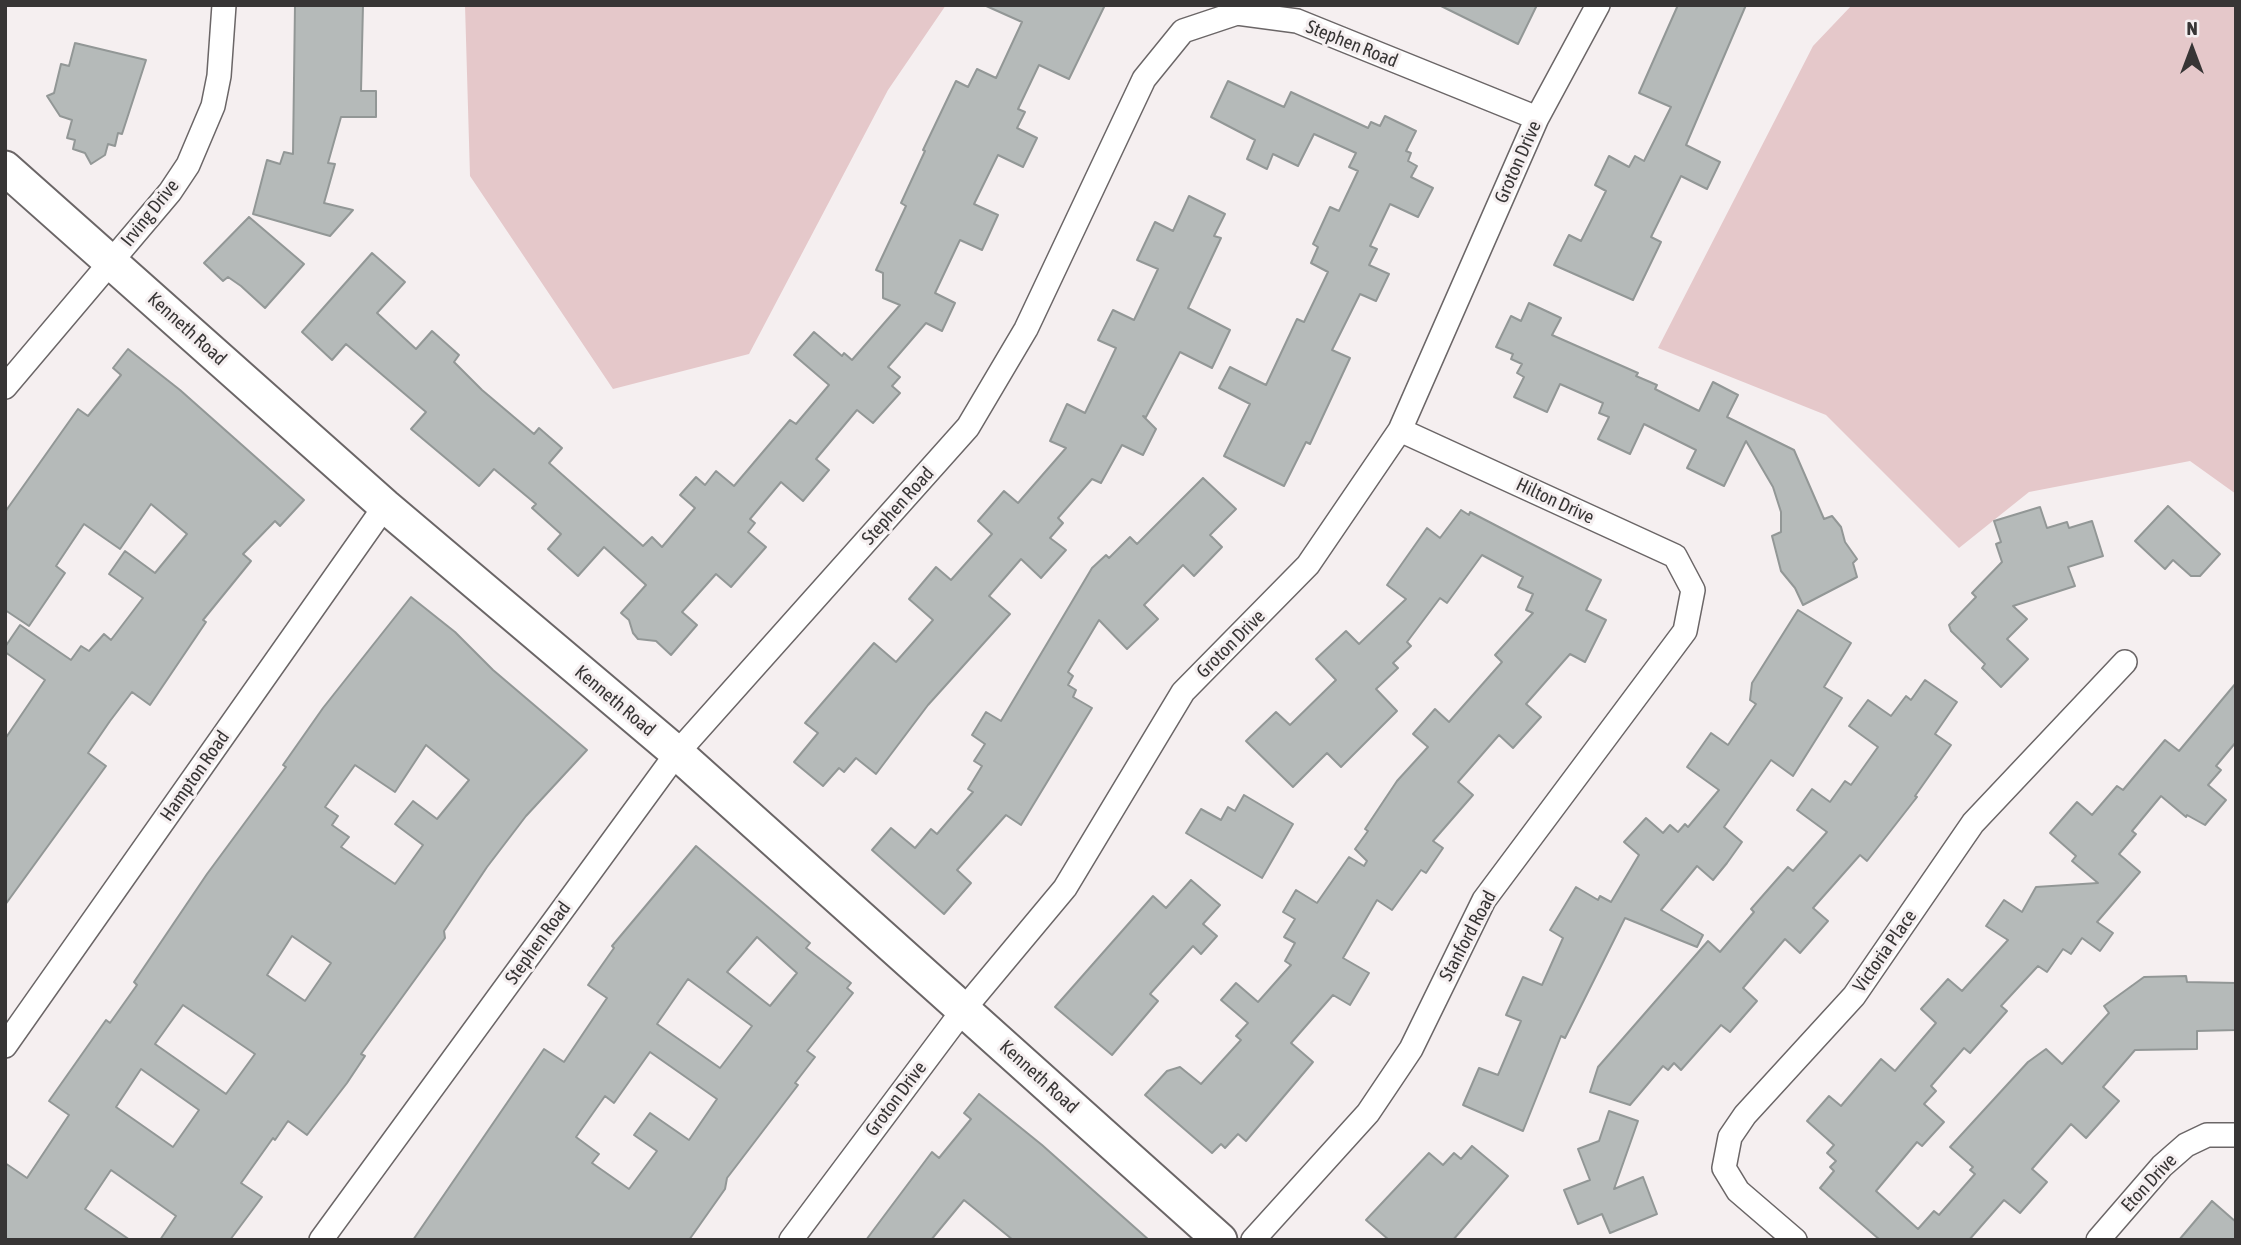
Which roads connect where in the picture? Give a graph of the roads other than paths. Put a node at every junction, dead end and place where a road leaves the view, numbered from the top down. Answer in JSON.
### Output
{"nodes":[{"id":1,"x":224,"y":5,"type":"edge"},
{"id":2,"x":1598,"y":5,"type":"edge"},
{"id":3,"x":1537,"y":118,"type":"junction"},
{"id":4,"x":5,"y":168,"type":"edge"},
{"id":5,"x":111,"y":261,"type":"junction"},
{"id":6,"x":5,"y":387,"type":"edge"},
{"id":7,"x":1400,"y":430,"type":"junction"},
{"id":8,"x":385,"y":506,"type":"junction"},
{"id":9,"x":1693,"y":590,"type":"joint"},
{"id":10,"x":2125,"y":662,"type":"dead end"},
{"id":11,"x":677,"y":753,"type":"junction"},
{"id":12,"x":964,"y":1009,"type":"junction"},
{"id":13,"x":5,"y":1046,"type":"edge"},
{"id":14,"x":2236,"y":1135,"type":"edge"},
{"id":15,"x":321,"y":1240,"type":"edge"},
{"id":16,"x":791,"y":1240,"type":"edge"},
{"id":17,"x":1220,"y":1240,"type":"edge"},
{"id":18,"x":1253,"y":1240,"type":"edge"},
{"id":19,"x":1795,"y":1240,"type":"edge"},
{"id":20,"x":2098,"y":1240,"type":"edge"}],
"edges":[{"from":1,"to":5,"type":"street","name":"Irving Drive"},
{"from":2,"to":3,"type":"street","name":"Groton Drive"},
{"from":3,"to":7,"type":"street","name":"Groton Drive"},
{"from":3,"to":11,"type":"street","name":"Stephen Road"},
{"from":4,"to":5,"type":"street","name":"Kenneth Road"},
{"from":5,"to":6,"type":"street","name":"Irving Drive"},
{"from":5,"to":8,"type":"street","name":"Kenneth Road"},
{"from":7,"to":9,"type":"street","name":"Hilton Drive"},
{"from":7,"to":12,"type":"street","name":"Groton Drive"},
{"from":8,"to":11,"type":"street","name":"Kenneth Road"},
{"from":8,"to":13,"type":"street","name":"Hampton Road"},
{"from":9,"to":18,"type":"street","name":"Stanford Road"},
{"from":10,"to":19,"type":"street","name":"Victoria Place"},
{"from":11,"to":12,"type":"street","name":"Kenneth Road"},
{"from":11,"to":15,"type":"street","name":"Stephen Road"},
{"from":12,"to":16,"type":"street","name":"Groton Drive"},
{"from":12,"to":17,"type":"street","name":"Kenneth Road"},
{"from":14,"to":20,"type":"street","name":"Eton Drive"}]}
